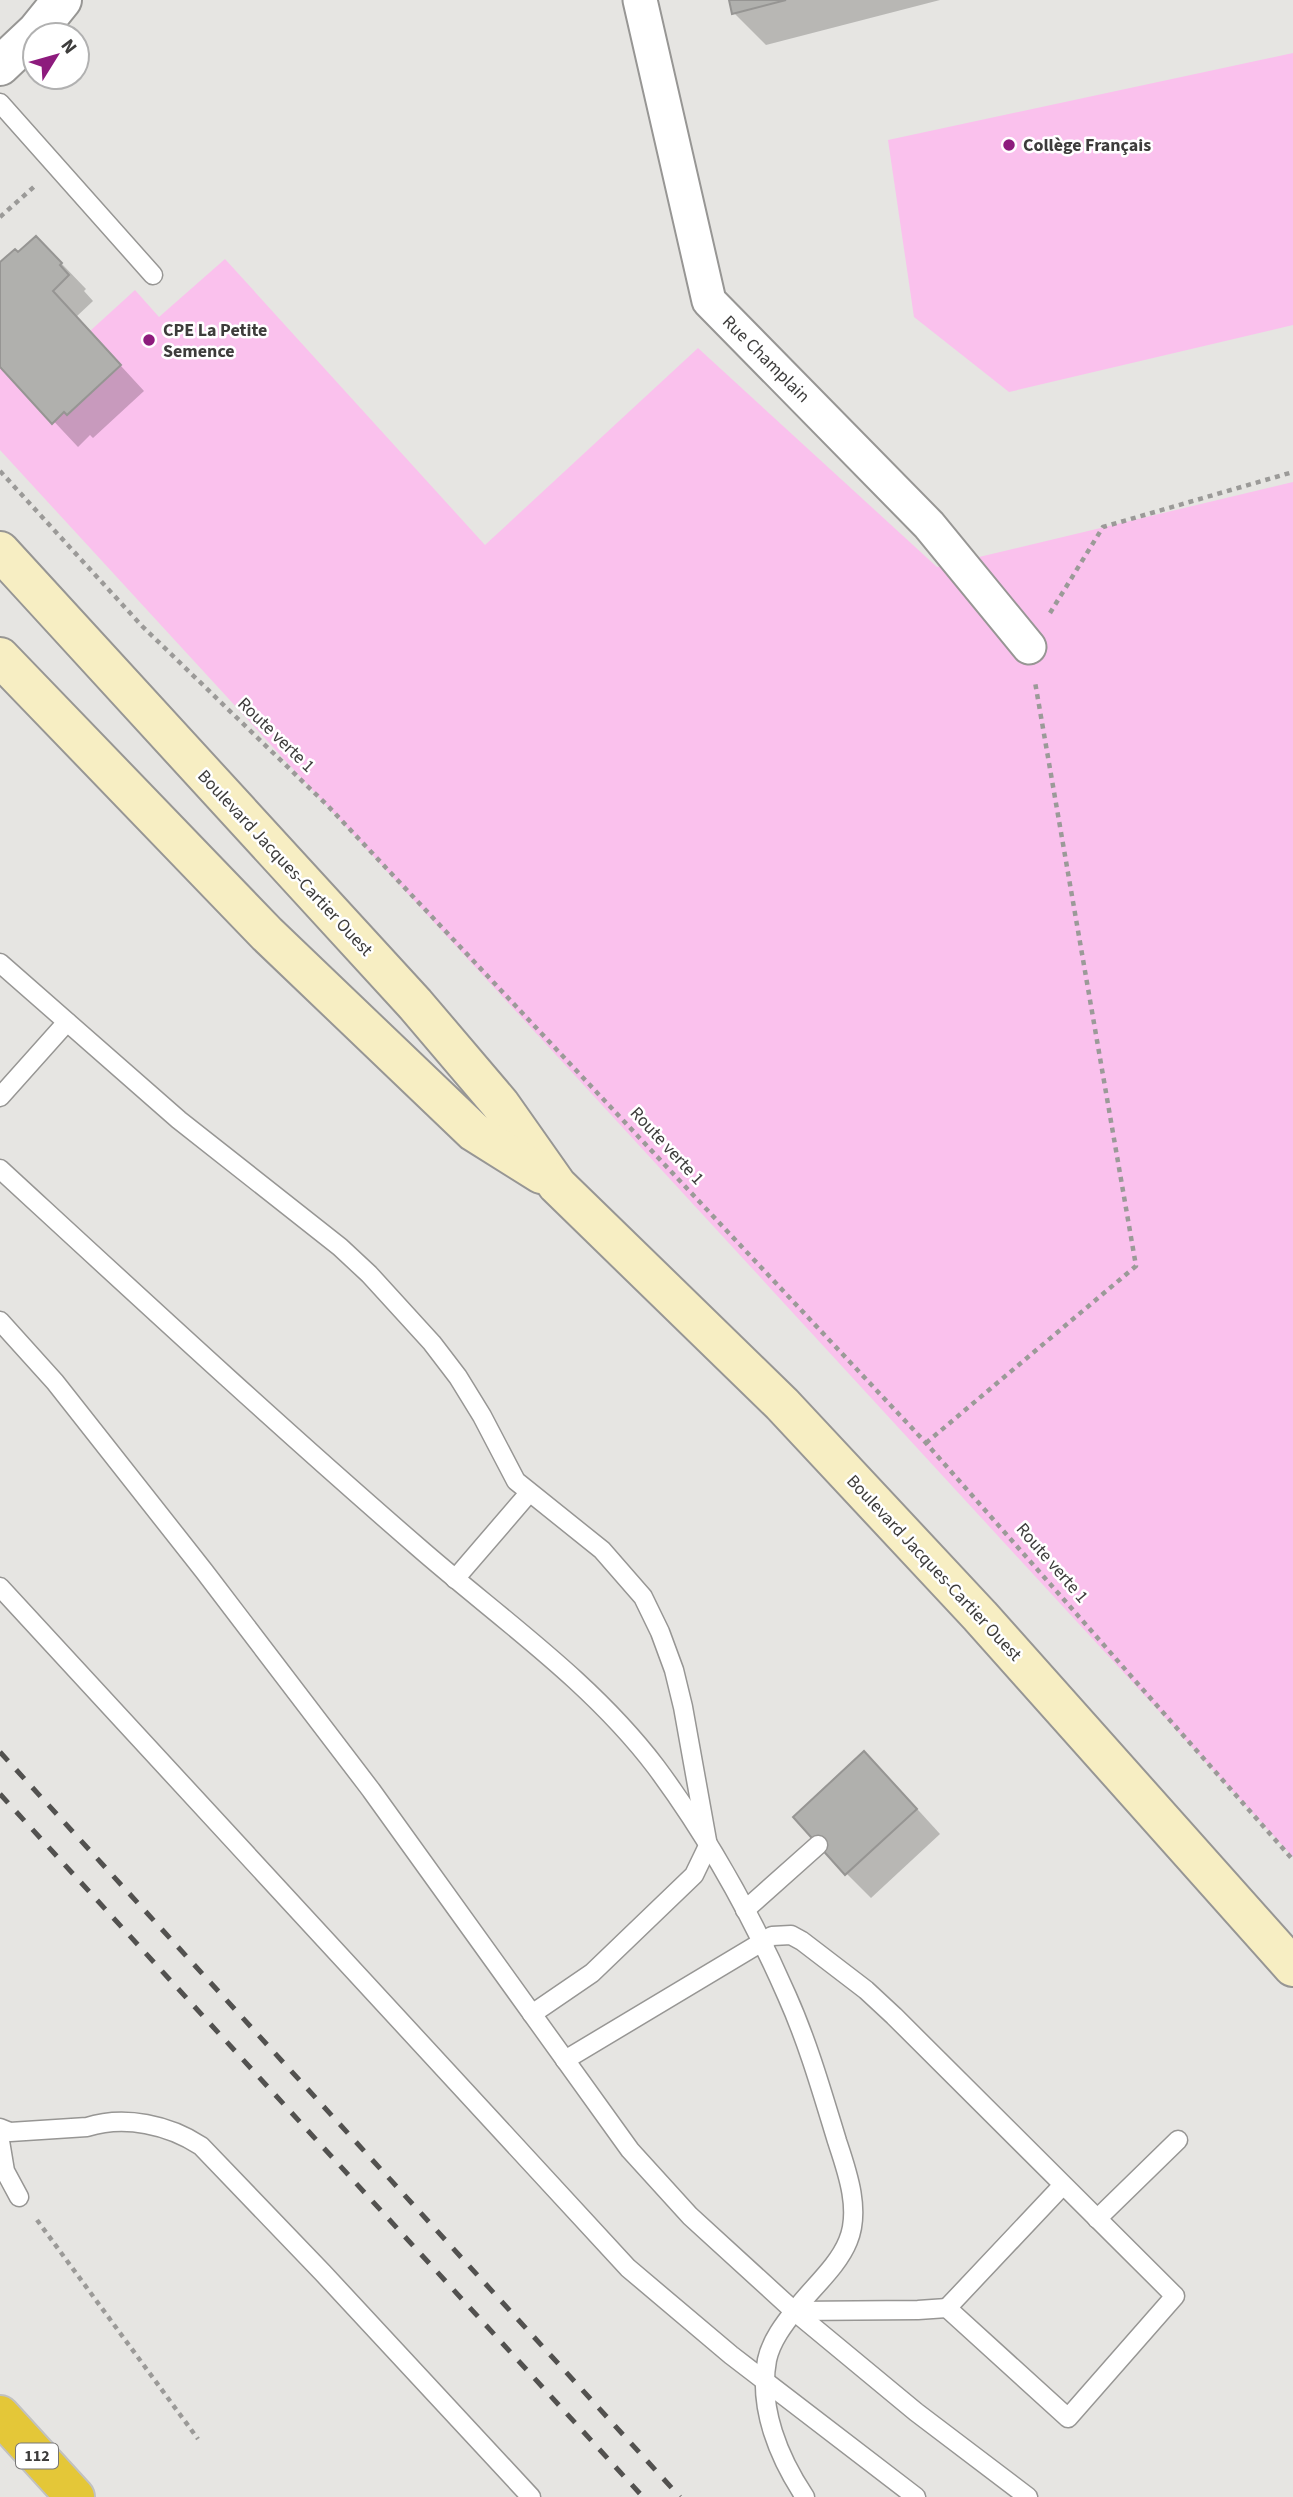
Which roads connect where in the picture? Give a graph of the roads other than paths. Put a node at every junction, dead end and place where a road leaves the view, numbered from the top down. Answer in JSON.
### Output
{"nodes":[{"id":1,"x":640,"y":0,"type":"edge"},
{"id":2,"x":53,"y":4,"type":"edge"},
{"id":3,"x":0,"y":66,"type":"edge"},
{"id":4,"x":0,"y":103,"type":"edge"},
{"id":5,"x":153,"y":275,"type":"dead end"},
{"id":6,"x":0,"y":551,"type":"edge"},
{"id":7,"x":1029,"y":647,"type":"road end"},
{"id":8,"x":0,"y":657,"type":"edge"},
{"id":9,"x":0,"y":962,"type":"edge"},
{"id":10,"x":67,"y":1022,"type":"junction"},
{"id":11,"x":0,"y":1097,"type":"edge"},
{"id":12,"x":0,"y":1169,"type":"edge"},
{"id":13,"x":557,"y":1185,"type":"junction"},
{"id":14,"x":0,"y":1321,"type":"edge"},
{"id":15,"x":529,"y":1493,"type":"junction"},
{"id":16,"x":455,"y":1579,"type":"junction"},
{"id":17,"x":0,"y":1587,"type":"edge"},
{"id":18,"x":818,"y":1845,"type":"dead end"},
{"id":19,"x":708,"y":1846,"type":"junction"},
{"id":20,"x":745,"y":1910,"type":"junction"},
{"id":21,"x":761,"y":1943,"type":"junction"},
{"id":22,"x":1293,"y":1967,"type":"edge"},
{"id":23,"x":532,"y":2014,"type":"junction"},
{"id":24,"x":565,"y":2060,"type":"junction"},
{"id":25,"x":0,"y":2128,"type":"edge"},
{"id":26,"x":1178,"y":2140,"type":"dead end"},
{"id":27,"x":0,"y":2141,"type":"edge"},
{"id":28,"x":1063,"y":2185,"type":"junction"},
{"id":29,"x":19,"y":2197,"type":"road end"},
{"id":30,"x":1097,"y":2219,"type":"junction"},
{"id":31,"x":947,"y":2308,"type":"junction"},
{"id":32,"x":794,"y":2311,"type":"junction"},
{"id":33,"x":765,"y":2382,"type":"junction"},
{"id":34,"x":0,"y":2415,"type":"edge"},
{"id":35,"x":75,"y":2497,"type":"edge"},
{"id":36,"x":531,"y":2497,"type":"edge"},
{"id":37,"x":805,"y":2497,"type":"edge"},
{"id":38,"x":916,"y":2497,"type":"edge"},
{"id":39,"x":1028,"y":2497,"type":"edge"}],
"edges":[{"from":1,"to":7,"type":"street","name":"Rue Champlain"},
{"from":2,"to":3,"type":"street"},
{"from":4,"to":5,"type":"lane"},
{"from":6,"to":13,"type":"main road","name":"Boulevard Jacques-Cartier Ouest"},
{"from":8,"to":13,"type":"main road","name":"Boulevard Jacques-Cartier Ouest"},
{"from":9,"to":10,"type":"lane"},
{"from":10,"to":11,"type":"lane"},
{"from":10,"to":15,"type":"lane"},
{"from":12,"to":16,"type":"lane"},
{"from":13,"to":22,"type":"main road","name":"Boulevard Jacques-Cartier Ouest"},
{"from":14,"to":23,"type":"lane"},
{"from":15,"to":16,"type":"lane"},
{"from":15,"to":19,"type":"lane"},
{"from":16,"to":19,"type":"lane"},
{"from":17,"to":33,"type":"lane"},
{"from":18,"to":20,"type":"lane"},
{"from":19,"to":20,"type":"lane"},
{"from":19,"to":23,"type":"lane"},
{"from":20,"to":21,"type":"lane"},
{"from":21,"to":24,"type":"lane"},
{"from":21,"to":28,"type":"lane"},
{"from":21,"to":32,"type":"lane"},
{"from":23,"to":24,"type":"lane"},
{"from":24,"to":32,"type":"lane"},
{"from":25,"to":36,"type":"lane"},
{"from":26,"to":30,"type":"lane"},
{"from":27,"to":29,"type":"lane"},
{"from":28,"to":30,"type":"lane"},
{"from":28,"to":31,"type":"lane"},
{"from":30,"to":31,"type":"lane"},
{"from":31,"to":32,"type":"lane"},
{"from":32,"to":33,"type":"lane"},
{"from":32,"to":39,"type":"lane"},
{"from":33,"to":37,"type":"lane"},
{"from":33,"to":38,"type":"lane"},
{"from":34,"to":35,"type":"highway","number":"112"}]}
